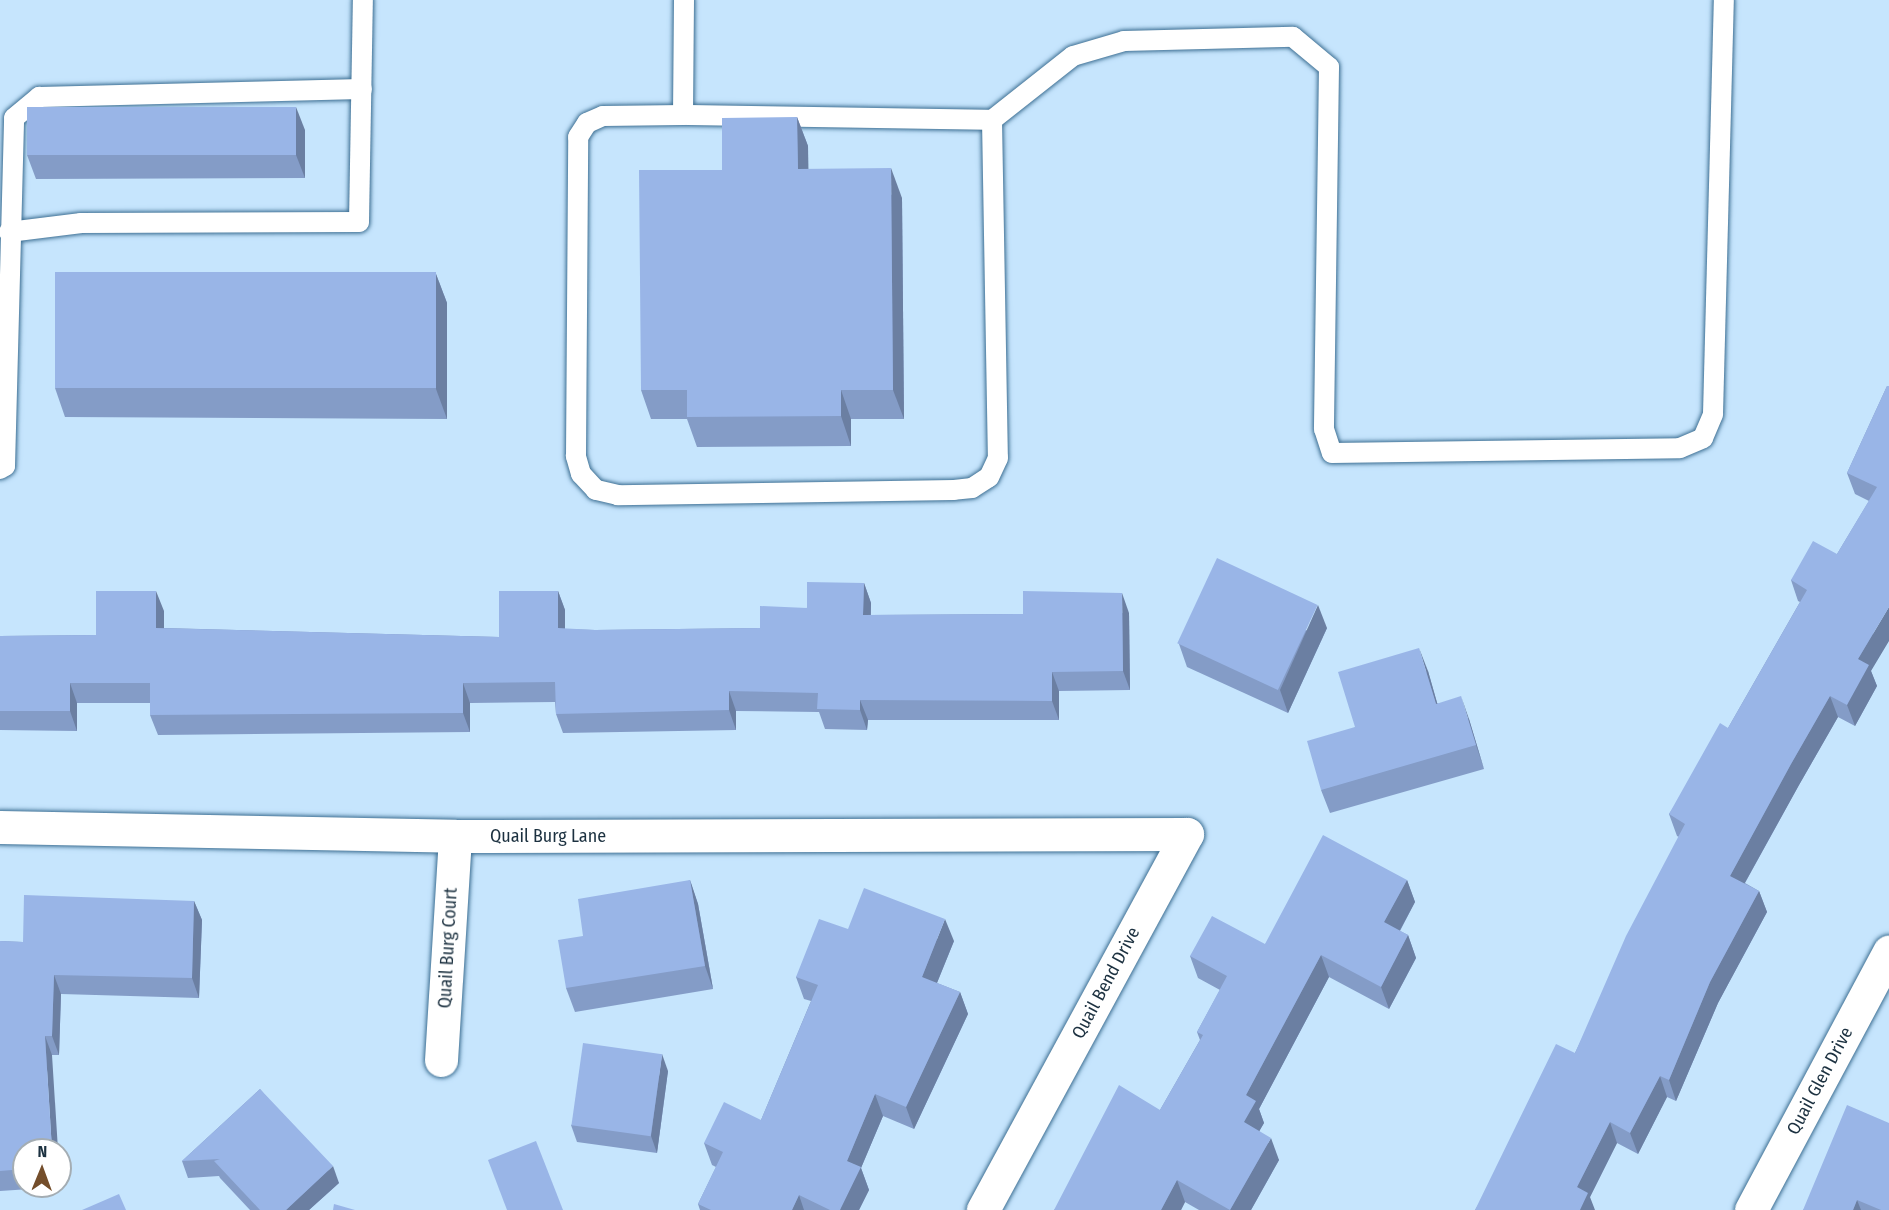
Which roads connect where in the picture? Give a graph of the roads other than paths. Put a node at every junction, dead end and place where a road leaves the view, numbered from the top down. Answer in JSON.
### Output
{"nodes":[{"id":1,"x":363,"y":0,"type":"edge"},
{"id":2,"x":684,"y":0,"type":"edge"},
{"id":3,"x":1724,"y":0,"type":"edge"},
{"id":4,"x":362,"y":89,"type":"junction"},
{"id":5,"x":683,"y":115,"type":"junction"},
{"id":6,"x":992,"y":120,"type":"junction"},
{"id":7,"x":9,"y":232,"type":"junction"},
{"id":8,"x":4,"y":295,"type":"edge"},
{"id":9,"x":0,"y":469,"type":"edge"},
{"id":10,"x":0,"y":827,"type":"edge"},
{"id":11,"x":1096,"y":834,"type":"joint"},
{"id":12,"x":455,"y":836,"type":"junction"},
{"id":13,"x":1889,"y":952,"type":"edge"},
{"id":14,"x":441,"y":1060,"type":"dead end"},
{"id":15,"x":983,"y":1210,"type":"edge"},
{"id":16,"x":1751,"y":1210,"type":"edge"}],
"edges":[{"from":1,"to":4,"type":"lane"},
{"from":2,"to":5,"type":"lane"},
{"from":3,"to":6,"type":"lane"},
{"from":4,"to":7,"type":"lane"},
{"from":4,"to":7,"type":"lane"},
{"from":5,"to":6,"type":"lane"},
{"from":5,"to":6,"type":"lane"},
{"from":7,"to":8,"type":"lane"},
{"from":8,"to":9,"type":"lane"},
{"from":10,"to":12,"type":"street","name":"Quail Burg Lane"},
{"from":11,"to":12,"type":"street","name":"Quail Burg Lane"},
{"from":11,"to":15,"type":"street","name":"Quail Bend Drive"},
{"from":12,"to":14,"type":"street","name":"Quail Burg Court"},
{"from":13,"to":16,"type":"street","name":"Quail Glen Drive"}]}
